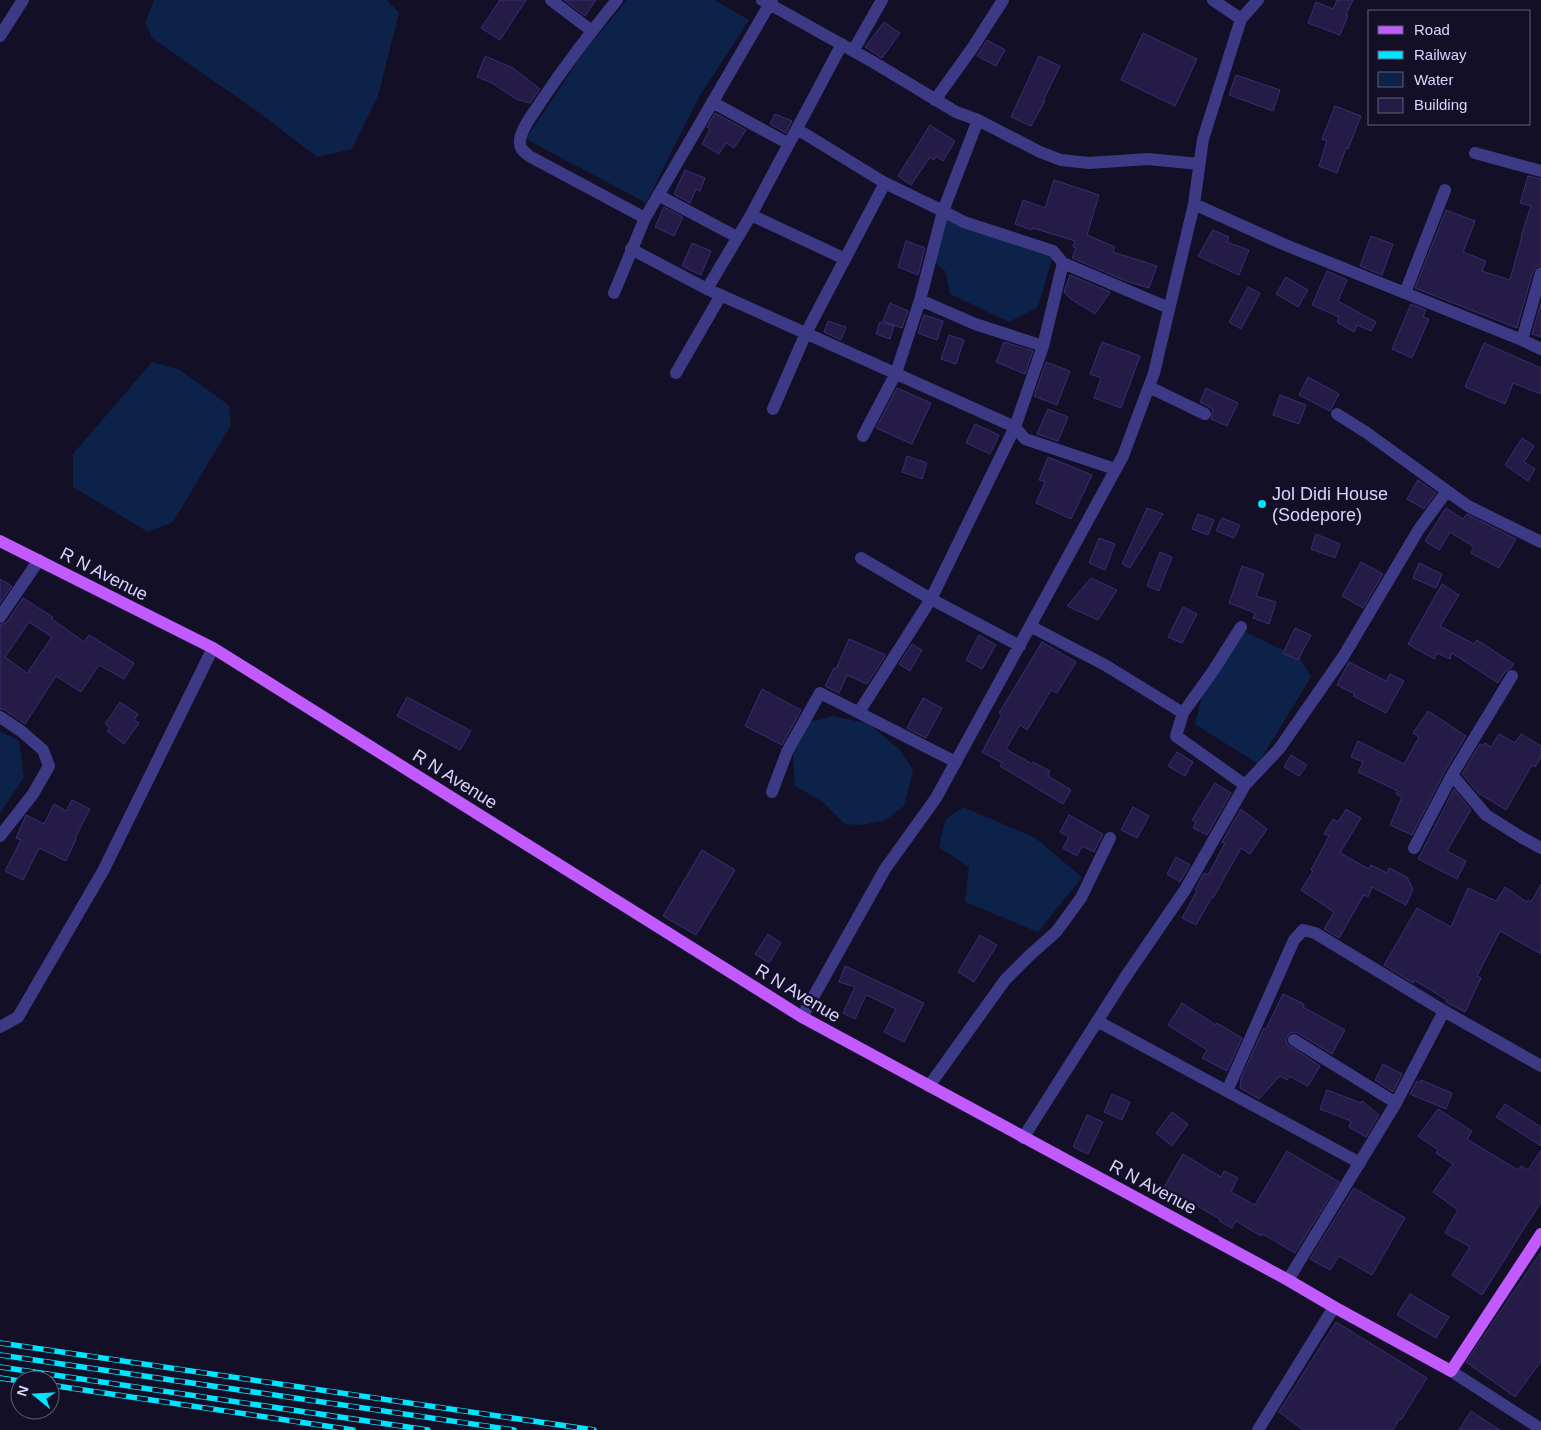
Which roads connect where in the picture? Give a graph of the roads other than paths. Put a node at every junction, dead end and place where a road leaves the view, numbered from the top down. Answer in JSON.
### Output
{"nodes":[{"id":1,"x":23,"y":0,"type":"edge"},
{"id":2,"x":551,"y":0,"type":"edge"},
{"id":3,"x":617,"y":0,"type":"edge"},
{"id":4,"x":882,"y":0,"type":"edge"},
{"id":5,"x":1003,"y":0,"type":"edge"},
{"id":6,"x":1213,"y":0,"type":"edge"},
{"id":7,"x":1258,"y":0,"type":"edge"},
{"id":8,"x":767,"y":1,"type":"edge"},
{"id":9,"x":1241,"y":19,"type":"junction"},
{"id":10,"x":592,"y":30,"type":"junction"},
{"id":11,"x":0,"y":36,"type":"edge"},
{"id":12,"x":848,"y":48,"type":"junction"},
{"id":13,"x":935,"y":100,"type":"junction"},
{"id":14,"x":712,"y":102,"type":"junction"},
{"id":15,"x":978,"y":120,"type":"junction"},
{"id":16,"x":797,"y":129,"type":"junction"},
{"id":17,"x":789,"y":144,"type":"junction"},
{"id":18,"x":1476,"y":153,"type":"dead end"},
{"id":19,"x":1199,"y":164,"type":"junction"},
{"id":20,"x":1541,"y":171,"type":"edge"},
{"id":21,"x":885,"y":183,"type":"junction"},
{"id":22,"x":1445,"y":190,"type":"dead end"},
{"id":23,"x":658,"y":195,"type":"junction"},
{"id":24,"x":1194,"y":204,"type":"junction"},
{"id":25,"x":943,"y":211,"type":"junction"},
{"id":26,"x":751,"y":215,"type":"junction"},
{"id":27,"x":645,"y":218,"type":"junction"},
{"id":28,"x":737,"y":237,"type":"junction"},
{"id":29,"x":631,"y":249,"type":"junction"},
{"id":30,"x":845,"y":259,"type":"junction"},
{"id":31,"x":1063,"y":262,"type":"junction"},
{"id":32,"x":1541,"y":273,"type":"edge"},
{"id":33,"x":707,"y":289,"type":"junction"},
{"id":34,"x":614,"y":293,"type":"dead end"},
{"id":35,"x":1405,"y":294,"type":"junction"},
{"id":36,"x":721,"y":295,"type":"junction"},
{"id":37,"x":920,"y":300,"type":"junction"},
{"id":38,"x":1169,"y":308,"type":"junction"},
{"id":39,"x":806,"y":333,"type":"junction"},
{"id":40,"x":1522,"y":340,"type":"junction"},
{"id":41,"x":1043,"y":346,"type":"junction"},
{"id":42,"x":1541,"y":349,"type":"edge"},
{"id":43,"x":896,"y":373,"type":"junction"},
{"id":44,"x":676,"y":374,"type":"dead end"},
{"id":45,"x":1149,"y":387,"type":"junction"},
{"id":46,"x":773,"y":409,"type":"dead end"},
{"id":47,"x":1205,"y":414,"type":"dead end"},
{"id":48,"x":1336,"y":414,"type":"dead end"},
{"id":49,"x":1015,"y":427,"type":"junction"},
{"id":50,"x":863,"y":436,"type":"dead end"},
{"id":51,"x":1116,"y":469,"type":"junction"},
{"id":52,"x":1447,"y":491,"type":"junction"},
{"id":53,"x":0,"y":541,"type":"edge"},
{"id":54,"x":1541,"y":542,"type":"edge"},
{"id":55,"x":861,"y":558,"type":"dead end"},
{"id":56,"x":39,"y":560,"type":"junction"},
{"id":57,"x":931,"y":599,"type":"junction"},
{"id":58,"x":0,"y":617,"type":"edge"},
{"id":59,"x":1030,"y":626,"type":"junction"},
{"id":60,"x":1241,"y":626,"type":"dead end"},
{"id":61,"x":1020,"y":646,"type":"junction"},
{"id":62,"x":213,"y":648,"type":"junction"},
{"id":63,"x":1512,"y":676,"type":"dead end"},
{"id":64,"x":859,"y":712,"type":"junction"},
{"id":65,"x":1183,"y":713,"type":"junction"},
{"id":66,"x":0,"y":717,"type":"edge"},
{"id":67,"x":956,"y":762,"type":"junction"},
{"id":68,"x":1452,"y":775,"type":"junction"},
{"id":69,"x":1245,"y":785,"type":"junction"},
{"id":70,"x":772,"y":792,"type":"dead end"},
{"id":71,"x":0,"y":836,"type":"edge"},
{"id":72,"x":1110,"y":838,"type":"dead end"},
{"id":73,"x":1414,"y":848,"type":"dead end"},
{"id":74,"x":1541,"y":848,"type":"edge"},
{"id":75,"x":1444,"y":1011,"type":"junction"},
{"id":76,"x":802,"y":1017,"type":"junction"},
{"id":77,"x":1097,"y":1021,"type":"junction"},
{"id":78,"x":0,"y":1028,"type":"edge"},
{"id":79,"x":1294,"y":1040,"type":"dead end"},
{"id":80,"x":1541,"y":1066,"type":"edge"},
{"id":81,"x":928,"y":1086,"type":"junction"},
{"id":82,"x":1227,"y":1091,"type":"junction"},
{"id":83,"x":1396,"y":1103,"type":"junction"},
{"id":84,"x":1023,"y":1138,"type":"junction"},
{"id":85,"x":1360,"y":1163,"type":"junction"},
{"id":86,"x":1541,"y":1234,"type":"edge"},
{"id":87,"x":1288,"y":1280,"type":"junction"},
{"id":88,"x":1334,"y":1307,"type":"junction"},
{"id":89,"x":1451,"y":1370,"type":"junction"},
{"id":90,"x":1258,"y":1430,"type":"edge"},
{"id":91,"x":1541,"y":1430,"type":"edge"}],
"edges":[{"from":1,"to":11,"type":"street"},
{"from":2,"to":10,"type":"street"},
{"from":3,"to":10,"type":"street"},
{"from":4,"to":12,"type":"street"},
{"from":5,"to":13,"type":"street"},
{"from":6,"to":9,"type":"street"},
{"from":7,"to":9,"type":"street"},
{"from":8,"to":12,"type":"street"},
{"from":8,"to":14,"type":"street"},
{"from":9,"to":19,"type":"street"},
{"from":10,"to":27,"type":"street"},
{"from":12,"to":13,"type":"street"},
{"from":12,"to":16,"type":"street"},
{"from":13,"to":15,"type":"street"},
{"from":14,"to":17,"type":"street"},
{"from":14,"to":23,"type":"street"},
{"from":15,"to":19,"type":"street"},
{"from":15,"to":25,"type":"street"},
{"from":16,"to":17,"type":"street"},
{"from":16,"to":21,"type":"street"},
{"from":17,"to":26,"type":"street"},
{"from":18,"to":20,"type":"street"},
{"from":19,"to":24,"type":"street"},
{"from":21,"to":25,"type":"street"},
{"from":21,"to":30,"type":"street"},
{"from":22,"to":35,"type":"street"},
{"from":23,"to":27,"type":"street"},
{"from":23,"to":28,"type":"street"},
{"from":24,"to":35,"type":"street"},
{"from":24,"to":38,"type":"street"},
{"from":25,"to":31,"type":"street"},
{"from":25,"to":37,"type":"street"},
{"from":26,"to":28,"type":"street"},
{"from":26,"to":30,"type":"street"},
{"from":27,"to":29,"type":"street"},
{"from":28,"to":33,"type":"street"},
{"from":29,"to":33,"type":"street"},
{"from":29,"to":34,"type":"street"},
{"from":30,"to":39,"type":"street"},
{"from":31,"to":38,"type":"street"},
{"from":31,"to":41,"type":"street"},
{"from":32,"to":40,"type":"street"},
{"from":33,"to":36,"type":"street"},
{"from":35,"to":40,"type":"street"},
{"from":36,"to":39,"type":"street"},
{"from":36,"to":44,"type":"street"},
{"from":37,"to":41,"type":"street"},
{"from":37,"to":43,"type":"street"},
{"from":38,"to":45,"type":"street"},
{"from":39,"to":43,"type":"street"},
{"from":39,"to":46,"type":"street"},
{"from":40,"to":42,"type":"street"},
{"from":41,"to":49,"type":"street"},
{"from":43,"to":49,"type":"street"},
{"from":43,"to":50,"type":"street"},
{"from":45,"to":47,"type":"street"},
{"from":45,"to":51,"type":"street"},
{"from":48,"to":52,"type":"street"},
{"from":49,"to":51,"type":"street"},
{"from":49,"to":57,"type":"street"},
{"from":51,"to":59,"type":"street"},
{"from":52,"to":54,"type":"street"},
{"from":52,"to":69,"type":"street"},
{"from":53,"to":56,"type":"main road","name":"R N Avenue"},
{"from":55,"to":57,"type":"street"},
{"from":56,"to":58,"type":"street"},
{"from":56,"to":62,"type":"main road","name":"R N Avenue"},
{"from":57,"to":61,"type":"street"},
{"from":57,"to":64,"type":"street"},
{"from":59,"to":61,"type":"street"},
{"from":59,"to":65,"type":"street"},
{"from":60,"to":65,"type":"street"},
{"from":61,"to":67,"type":"street"},
{"from":62,"to":76,"type":"main road","name":"R N Avenue"},
{"from":62,"to":78,"type":"street"},
{"from":63,"to":68,"type":"street"},
{"from":64,"to":67,"type":"street"},
{"from":64,"to":70,"type":"street"},
{"from":65,"to":69,"type":"street"},
{"from":66,"to":71,"type":"street"},
{"from":67,"to":76,"type":"street"},
{"from":68,"to":73,"type":"street"},
{"from":68,"to":74,"type":"street"},
{"from":69,"to":77,"type":"street"},
{"from":72,"to":81,"type":"street"},
{"from":75,"to":80,"type":"street"},
{"from":75,"to":82,"type":"street"},
{"from":75,"to":83,"type":"street"},
{"from":76,"to":81,"type":"main road","name":"R N Avenue"},
{"from":77,"to":82,"type":"street"},
{"from":77,"to":84,"type":"street"},
{"from":79,"to":83,"type":"street"},
{"from":81,"to":84,"type":"main road","name":"R N Avenue"},
{"from":82,"to":85,"type":"street"},
{"from":83,"to":85,"type":"street"},
{"from":84,"to":87,"type":"main road","name":"R N Avenue"},
{"from":85,"to":87,"type":"street"},
{"from":86,"to":89,"type":"main road"},
{"from":87,"to":88,"type":"main road","name":"R N Avenue"},
{"from":88,"to":89,"type":"main road","name":"R N Avenue"},
{"from":88,"to":90,"type":"street"},
{"from":89,"to":91,"type":"street"}]}
